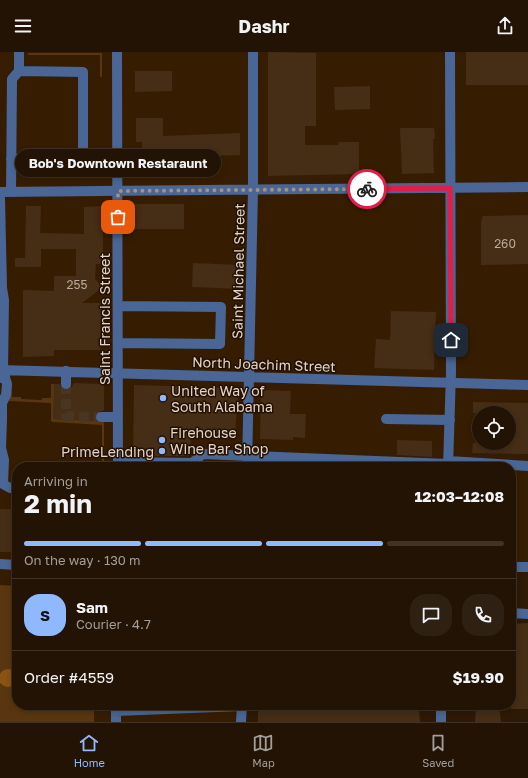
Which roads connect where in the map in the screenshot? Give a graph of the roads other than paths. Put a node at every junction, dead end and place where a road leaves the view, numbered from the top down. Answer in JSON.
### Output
{"nodes":[{"id":1,"x":20,"y":52,"type":"edge"},
{"id":2,"x":117,"y":52,"type":"edge"},
{"id":3,"x":253,"y":52,"type":"edge"},
{"id":4,"x":450,"y":52,"type":"edge"},
{"id":5,"x":19,"y":71,"type":"junction"},
{"id":6,"x":118,"y":156,"type":"junction"},
{"id":7,"x":83,"y":158,"type":"junction"},
{"id":8,"x":11,"y":159,"type":"junction"},
{"id":9,"x":528,"y":187,"type":"edge"},
{"id":10,"x":450,"y":188,"type":"junction"},
{"id":11,"x":253,"y":190,"type":"junction"},
{"id":12,"x":118,"y":191,"type":"junction"},
{"id":13,"x":0,"y":192,"type":"edge"},
{"id":14,"x":11,"y":192,"type":"junction"},
{"id":15,"x":0,"y":198,"type":"edge"},
{"id":16,"x":118,"y":306,"type":"junction"},
{"id":17,"x":118,"y":343,"type":"junction"},
{"id":18,"x":66,"y":371,"type":"junction"},
{"id":19,"x":1,"y":373,"type":"edge"},
{"id":20,"x":118,"y":373,"type":"junction"},
{"id":21,"x":249,"y":377,"type":"junction"},
{"id":22,"x":450,"y":383,"type":"junction"},
{"id":23,"x":66,"y":384,"type":"tunnel mouth"},
{"id":24,"x":528,"y":385,"type":"edge"},
{"id":25,"x":1,"y":400,"type":"edge"},
{"id":26,"x":101,"y":417,"type":"tunnel mouth"},
{"id":27,"x":118,"y":418,"type":"junction"},
{"id":28,"x":386,"y":418,"type":"dead end"},
{"id":29,"x":450,"y":420,"type":"junction"},
{"id":30,"x":118,"y":462,"type":"edge"},
{"id":31,"x":193,"y":462,"type":"edge"},
{"id":32,"x":248,"y":462,"type":"edge"},
{"id":33,"x":448,"y":462,"type":"edge"},
{"id":34,"x":516,"y":466,"type":"edge"},
{"id":35,"x":528,"y":466,"type":"edge"},
{"id":36,"x":12,"y":488,"type":"edge"},
{"id":37,"x":0,"y":564,"type":"edge"},
{"id":38,"x":12,"y":565,"type":"edge"},
{"id":39,"x":516,"y":567,"type":"edge"},
{"id":40,"x":528,"y":567,"type":"edge"},
{"id":41,"x":516,"y":613,"type":"edge"},
{"id":42,"x":528,"y":614,"type":"edge"},
{"id":43,"x":116,"y":710,"type":"edge"},
{"id":44,"x":242,"y":710,"type":"edge"},
{"id":45,"x":442,"y":710,"type":"edge"},
{"id":46,"x":116,"y":722,"type":"edge"},
{"id":47,"x":241,"y":722,"type":"edge"},
{"id":48,"x":441,"y":722,"type":"edge"}],
"edges":[{"from":1,"to":5,"type":"street"},
{"from":2,"to":6,"type":"street","name":"Saint Francis Street"},
{"from":3,"to":11,"type":"street","name":"Saint Michael Street"},
{"from":4,"to":10,"type":"street"},
{"from":5,"to":7,"type":"street"},
{"from":5,"to":8,"type":"street"},
{"from":6,"to":7,"type":"street"},
{"from":6,"to":12,"type":"street","name":"Saint Francis Street"},
{"from":7,"to":8,"type":"street"},
{"from":8,"to":14,"type":"street"},
{"from":9,"to":10,"type":"street"},
{"from":10,"to":11,"type":"street"},
{"from":10,"to":22,"type":"street"},
{"from":11,"to":12,"type":"street"},
{"from":11,"to":21,"type":"street","name":"Saint Michael Street"},
{"from":12,"to":14,"type":"street"},
{"from":12,"to":16,"type":"street","name":"Saint Francis Street"},
{"from":13,"to":14,"type":"street"},
{"from":15,"to":19,"type":"street"},
{"from":16,"to":17,"type":"street","name":"Saint Francis Street"},
{"from":16,"to":17,"type":"street"},
{"from":17,"to":20,"type":"street","name":"Saint Francis Street"},
{"from":18,"to":19,"type":"street","name":"North Joachim Street"},
{"from":18,"to":20,"type":"street","name":"North Joachim Street"},
{"from":18,"to":23,"type":"street"},
{"from":19,"to":25,"type":"street"},
{"from":20,"to":21,"type":"street","name":"North Joachim Street"},
{"from":20,"to":27,"type":"street","name":"Saint Francis Street"},
{"from":21,"to":22,"type":"street","name":"North Joachim Street"},
{"from":21,"to":32,"type":"street","name":"Saint Michael Street"},
{"from":22,"to":24,"type":"street","name":"North Joachim Street"},
{"from":22,"to":29,"type":"street"},
{"from":25,"to":36,"type":"street"},
{"from":26,"to":27,"type":"street"},
{"from":27,"to":30,"type":"street","name":"Saint Francis Street"},
{"from":28,"to":29,"type":"street"},
{"from":29,"to":33,"type":"street"},
{"from":31,"to":32,"type":"street"},
{"from":34,"to":35,"type":"street"},
{"from":37,"to":38,"type":"street"},
{"from":39,"to":40,"type":"street"},
{"from":41,"to":42,"type":"street"},
{"from":43,"to":46,"type":"street"},
{"from":44,"to":47,"type":"street"},
{"from":45,"to":48,"type":"street"}]}
